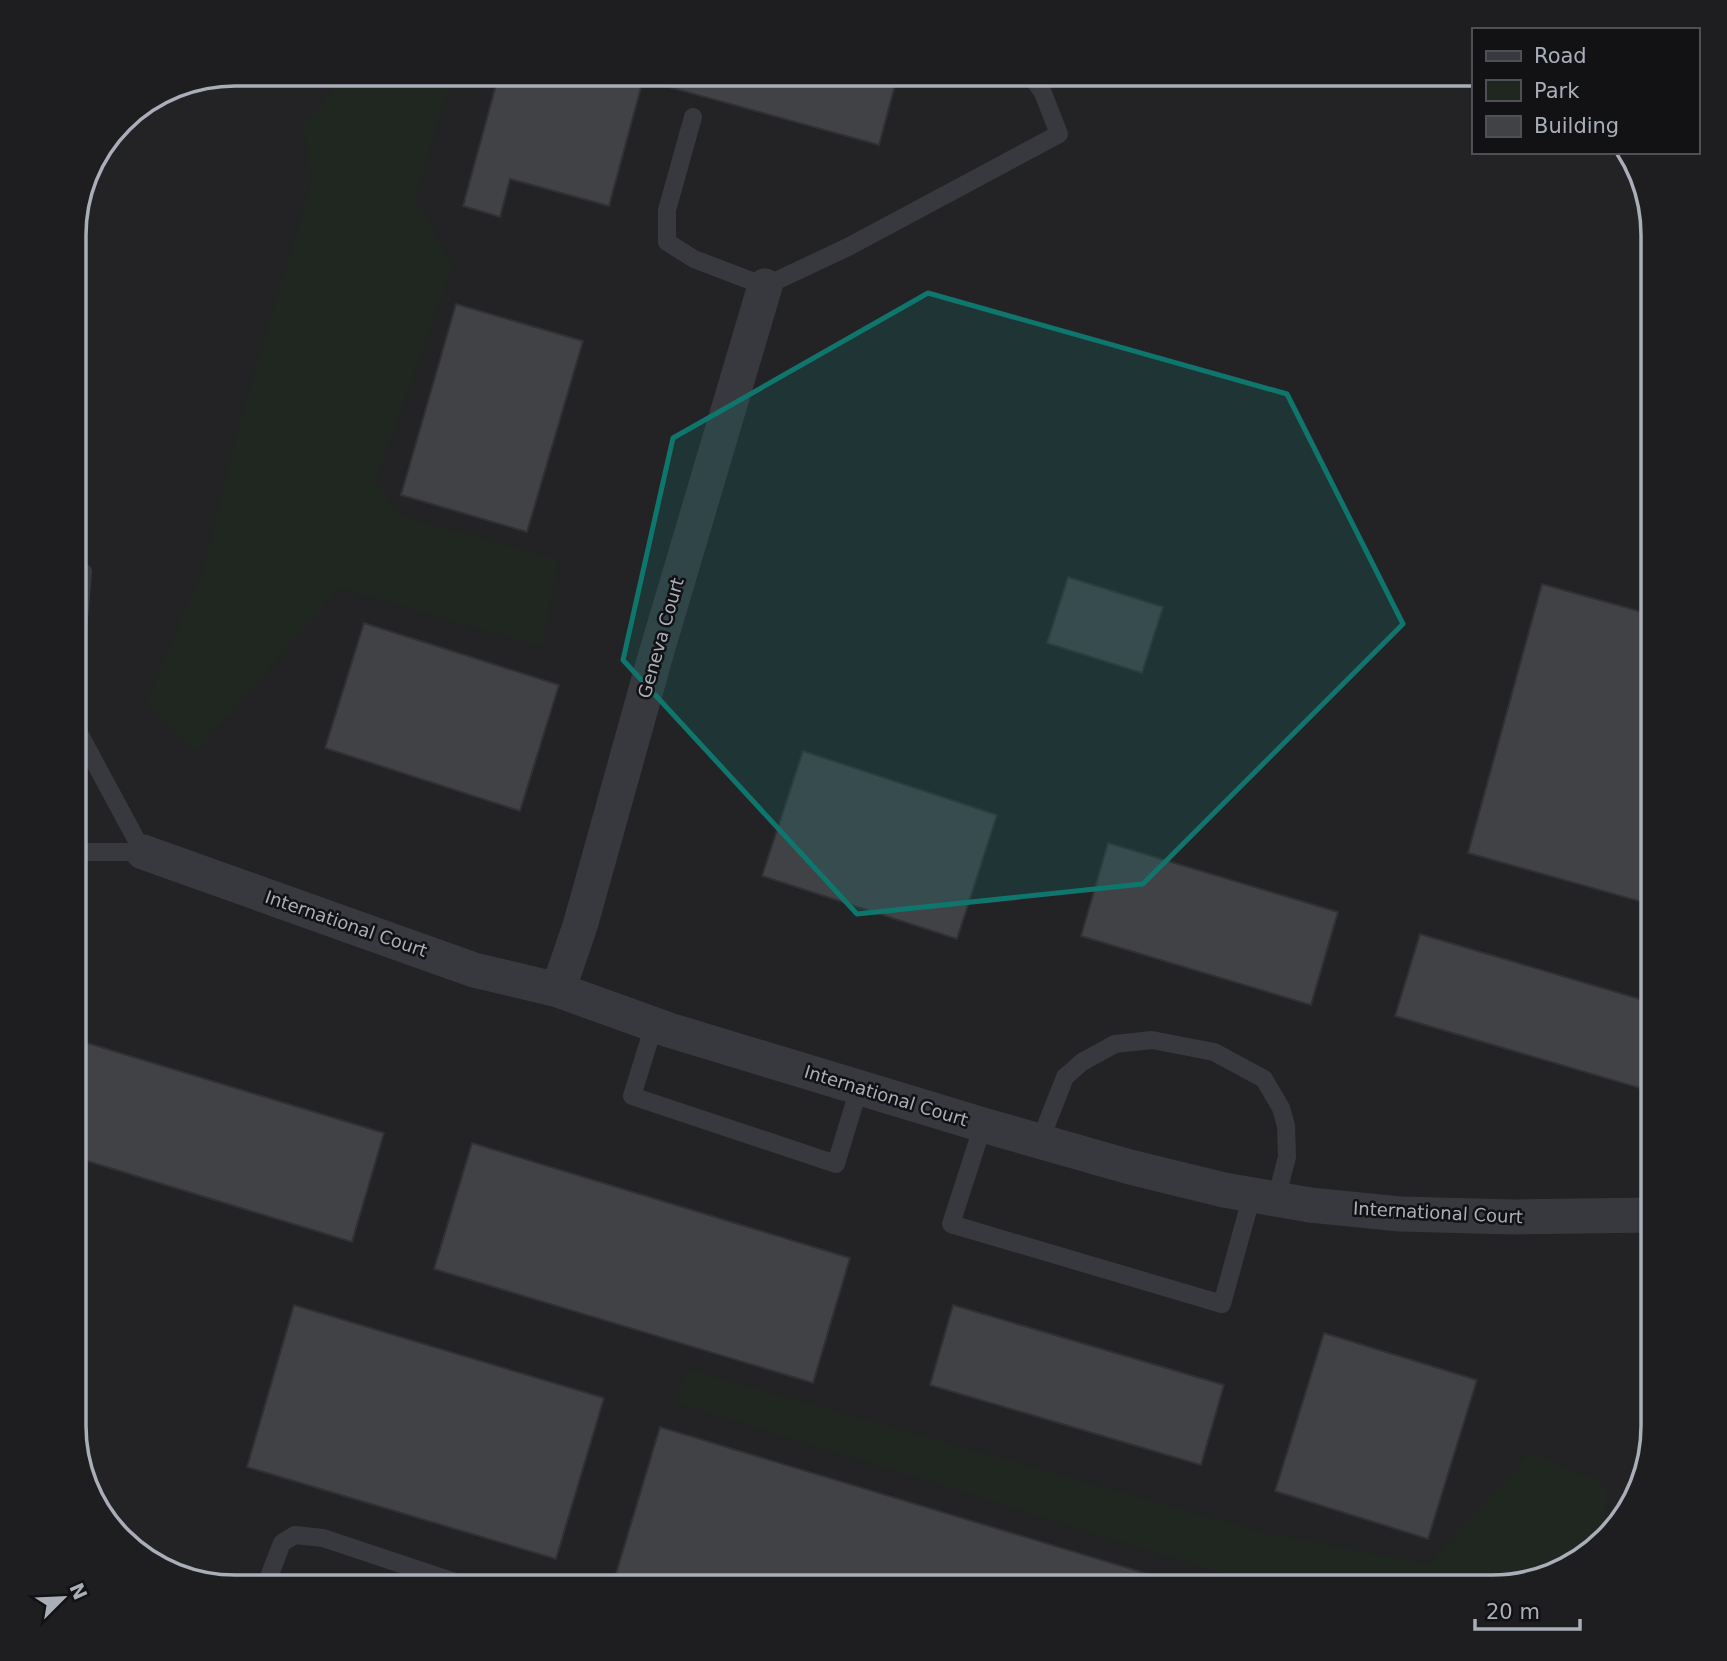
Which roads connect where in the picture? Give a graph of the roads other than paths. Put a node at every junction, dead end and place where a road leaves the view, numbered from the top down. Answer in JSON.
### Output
{"nodes":[{"id":1,"x":1038,"y":86,"type":"edge"},
{"id":2,"x":693,"y":117,"type":"dead end"},
{"id":3,"x":765,"y":286,"type":"junction"},
{"id":4,"x":86,"y":746,"type":"edge"},
{"id":5,"x":86,"y":852,"type":"edge"},
{"id":6,"x":143,"y":852,"type":"junction"},
{"id":7,"x":558,"y":990,"type":"junction"},
{"id":8,"x":654,"y":1025,"type":"junction"},
{"id":9,"x":859,"y":1088,"type":"junction"},
{"id":10,"x":983,"y":1125,"type":"junction"},
{"id":11,"x":1040,"y":1141,"type":"junction"},
{"id":12,"x":1264,"y":1197,"type":"junction"},
{"id":13,"x":1641,"y":1215,"type":"edge"},
{"id":14,"x":270,"y":1575,"type":"edge"},
{"id":15,"x":434,"y":1575,"type":"edge"}],
"edges":[{"from":1,"to":3,"type":"lane"},
{"from":2,"to":3,"type":"lane"},
{"from":3,"to":7,"type":"street","name":"Geneva Court"},
{"from":4,"to":6,"type":"lane"},
{"from":5,"to":6,"type":"lane"},
{"from":6,"to":7,"type":"street","name":"International Court"},
{"from":7,"to":8,"type":"street","name":"International Court"},
{"from":8,"to":9,"type":"street","name":"International Court"},
{"from":8,"to":9,"type":"lane"},
{"from":9,"to":10,"type":"street","name":"International Court"},
{"from":10,"to":11,"type":"street","name":"International Court"},
{"from":10,"to":12,"type":"lane"},
{"from":11,"to":12,"type":"street","name":"International Court"},
{"from":11,"to":12,"type":"lane"},
{"from":12,"to":13,"type":"street","name":"International Court"},
{"from":14,"to":15,"type":"lane"}]}
